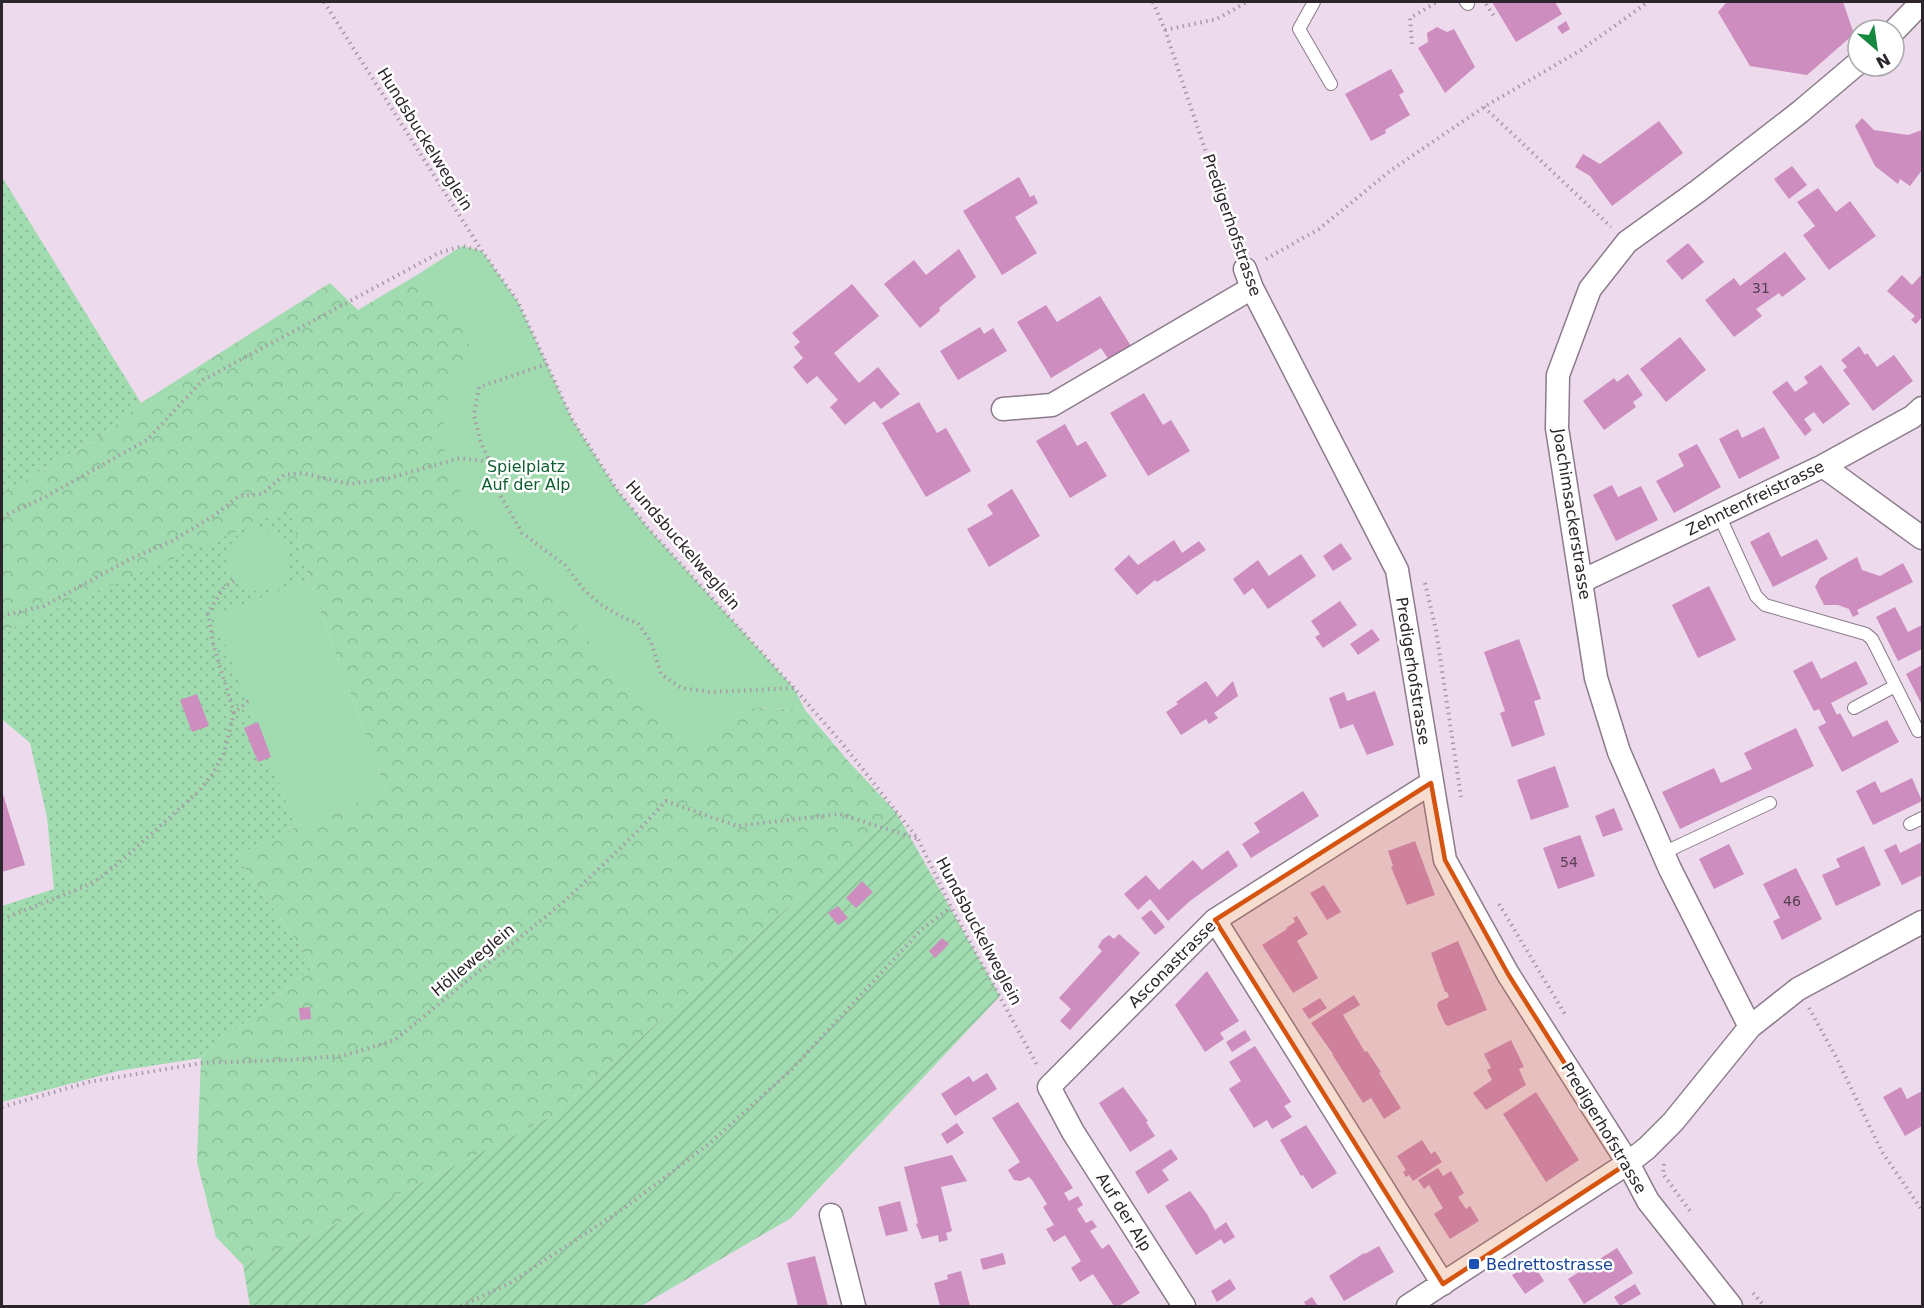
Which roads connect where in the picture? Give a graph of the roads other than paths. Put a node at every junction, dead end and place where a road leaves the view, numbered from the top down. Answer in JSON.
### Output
{"nodes":[{"id":1,"x":1314,"y":2,"type":"edge"},
{"id":2,"x":1923,"y":2,"type":"edge"},
{"id":3,"x":1906,"y":19,"type":"edge"},
{"id":4,"x":1846,"y":73,"type":"edge"},
{"id":5,"x":1330,"y":84,"type":"dead end"},
{"id":6,"x":1923,"y":408,"type":"edge"},
{"id":7,"x":1003,"y":409,"type":"dead end"},
{"id":8,"x":1823,"y":466,"type":"junction"},
{"id":9,"x":1719,"y":515,"type":"junction"},
{"id":10,"x":1923,"y":538,"type":"edge"},
{"id":11,"x":1582,"y":581,"type":"junction"},
{"id":12,"x":1895,"y":686,"type":"junction"},
{"id":13,"x":1854,"y":708,"type":"dead end"},
{"id":14,"x":1918,"y":731,"type":"dead end"},
{"id":15,"x":1431,"y":783,"type":"junction"},
{"id":16,"x":1770,"y":803,"type":"dead end"},
{"id":17,"x":1923,"y":818,"type":"edge"},
{"id":18,"x":1910,"y":824,"type":"dead end"},
{"id":19,"x":1663,"y":853,"type":"junction"},
{"id":20,"x":1215,"y":920,"type":"junction"},
{"id":21,"x":1923,"y":922,"type":"edge"},
{"id":22,"x":1749,"y":1027,"type":"junction"},
{"id":23,"x":1066,"y":1117,"type":"joint"},
{"id":24,"x":1628,"y":1163,"type":"junction"},
{"id":25,"x":831,"y":1215,"type":"dead end"},
{"id":26,"x":1443,"y":1284,"type":"junction"},
{"id":27,"x":854,"y":1306,"type":"edge"},
{"id":28,"x":1184,"y":1306,"type":"edge"},
{"id":29,"x":1408,"y":1306,"type":"edge"},
{"id":30,"x":1731,"y":1306,"type":"edge"}],
"edges":[{"from":1,"to":5,"type":"lane"},
{"from":2,"to":3,"type":"street"},
{"from":4,"to":11,"type":"street","name":"Joachimsackerstrasse"},
{"from":6,"to":8,"type":"street","name":"Zehntenfreistrasse"},
{"from":7,"to":15,"type":"street","name":"Predigerhofstrasse"},
{"from":8,"to":9,"type":"street","name":"Zehntenfreistrasse"},
{"from":8,"to":10,"type":"street"},
{"from":9,"to":11,"type":"street","name":"Zehntenfreistrasse"},
{"from":9,"to":12,"type":"lane"},
{"from":11,"to":19,"type":"street","name":"Joachimsackerstrasse"},
{"from":12,"to":13,"type":"lane"},
{"from":12,"to":14,"type":"lane"},
{"from":15,"to":20,"type":"street","name":"Asconastrasse"},
{"from":15,"to":24,"type":"street","name":"Predigerhofstrasse"},
{"from":16,"to":19,"type":"lane"},
{"from":17,"to":18,"type":"lane"},
{"from":19,"to":22,"type":"street","name":"Joachimsackerstrasse"},
{"from":20,"to":23,"type":"street","name":"Asconastrasse"},
{"from":20,"to":26,"type":"street"},
{"from":21,"to":22,"type":"street"},
{"from":22,"to":24,"type":"street"},
{"from":23,"to":28,"type":"street","name":"Auf der Alp"},
{"from":24,"to":26,"type":"street"},
{"from":24,"to":30,"type":"street","name":"Predigerhofstrasse"},
{"from":25,"to":27,"type":"street"},
{"from":26,"to":29,"type":"street"}]}
